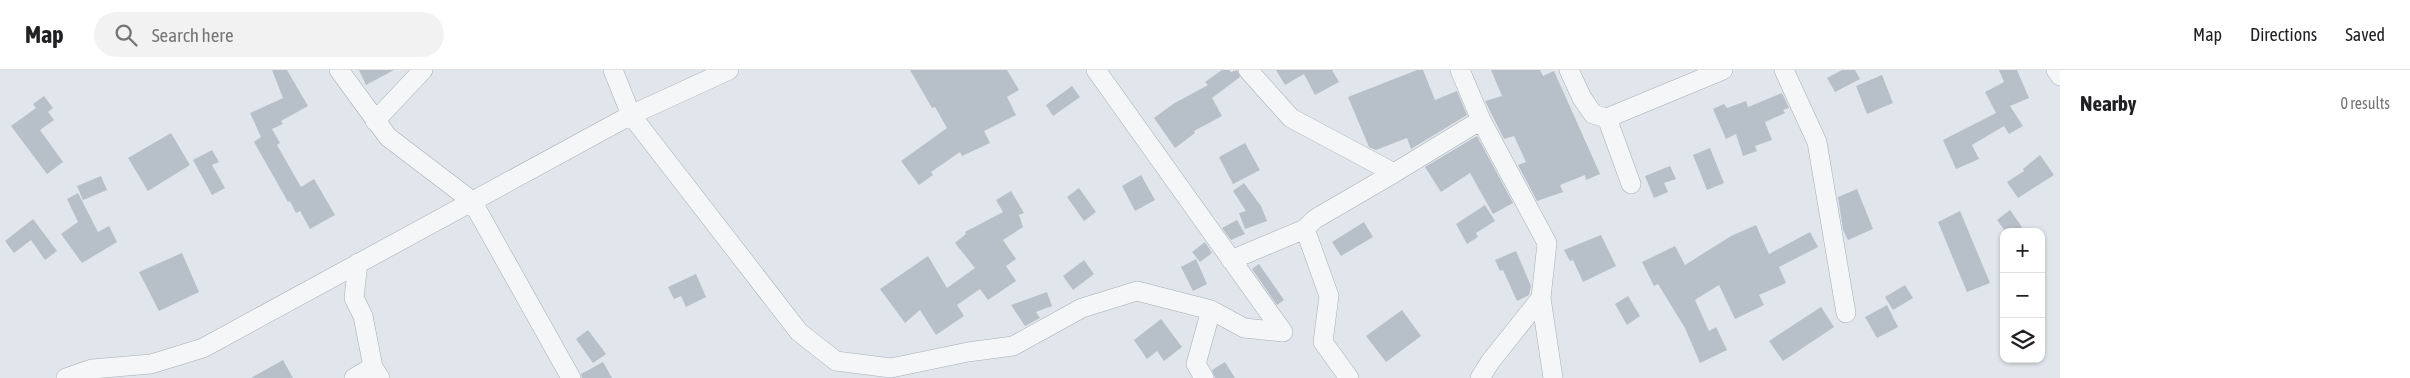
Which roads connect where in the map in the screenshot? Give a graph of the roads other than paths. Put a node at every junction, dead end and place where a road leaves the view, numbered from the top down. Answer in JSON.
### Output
{"nodes":[{"id":1,"x":339,"y":70,"type":"edge"},
{"id":2,"x":423,"y":70,"type":"edge"},
{"id":3,"x":614,"y":70,"type":"edge"},
{"id":4,"x":729,"y":70,"type":"edge"},
{"id":5,"x":1096,"y":70,"type":"edge"},
{"id":6,"x":1248,"y":70,"type":"edge"},
{"id":7,"x":1460,"y":70,"type":"edge"},
{"id":8,"x":1569,"y":70,"type":"edge"},
{"id":9,"x":1723,"y":70,"type":"edge"},
{"id":10,"x":1784,"y":70,"type":"edge"},
{"id":11,"x":2056,"y":70,"type":"edge"},
{"id":12,"x":2060,"y":76,"type":"edge"},
{"id":13,"x":631,"y":115,"type":"junction"},
{"id":14,"x":1607,"y":118,"type":"junction"},
{"id":15,"x":1481,"y":120,"type":"junction"},
{"id":16,"x":376,"y":121,"type":"junction"},
{"id":17,"x":1394,"y":173,"type":"junction"},
{"id":18,"x":1632,"y":184,"type":"dead end"},
{"id":19,"x":472,"y":201,"type":"junction"},
{"id":20,"x":1305,"y":229,"type":"junction"},
{"id":21,"x":1231,"y":260,"type":"junction"},
{"id":22,"x":358,"y":263,"type":"junction"},
{"id":23,"x":1542,"y":298,"type":"junction"},
{"id":24,"x":1211,"y":310,"type":"junction"},
{"id":25,"x":1846,"y":313,"type":"dead end"},
{"id":26,"x":376,"y":372,"type":"edge"},
{"id":27,"x":68,"y":378,"type":"edge"},
{"id":28,"x":354,"y":378,"type":"edge"},
{"id":29,"x":571,"y":378,"type":"edge"},
{"id":30,"x":1204,"y":378,"type":"edge"},
{"id":31,"x":1349,"y":378,"type":"edge"},
{"id":32,"x":1480,"y":378,"type":"edge"},
{"id":33,"x":1553,"y":378,"type":"edge"}],
"edges":[{"from":1,"to":16,"type":"street"},
{"from":2,"to":16,"type":"street"},
{"from":3,"to":13,"type":"street"},
{"from":4,"to":13,"type":"street"},
{"from":5,"to":21,"type":"street"},
{"from":6,"to":17,"type":"street"},
{"from":7,"to":15,"type":"street"},
{"from":8,"to":14,"type":"street"},
{"from":9,"to":14,"type":"street"},
{"from":10,"to":25,"type":"street"},
{"from":11,"to":12,"type":"street"},
{"from":13,"to":19,"type":"street"},
{"from":13,"to":24,"type":"street"},
{"from":14,"to":18,"type":"street"},
{"from":15,"to":17,"type":"street"},
{"from":15,"to":23,"type":"street"},
{"from":16,"to":19,"type":"street"},
{"from":17,"to":20,"type":"street"},
{"from":19,"to":22,"type":"street"},
{"from":19,"to":29,"type":"street"},
{"from":20,"to":21,"type":"street"},
{"from":20,"to":31,"type":"street"},
{"from":21,"to":24,"type":"street"},
{"from":22,"to":26,"type":"street"},
{"from":22,"to":27,"type":"street"},
{"from":23,"to":32,"type":"street"},
{"from":23,"to":33,"type":"street"},
{"from":24,"to":30,"type":"street"},
{"from":26,"to":28,"type":"street"}]}
